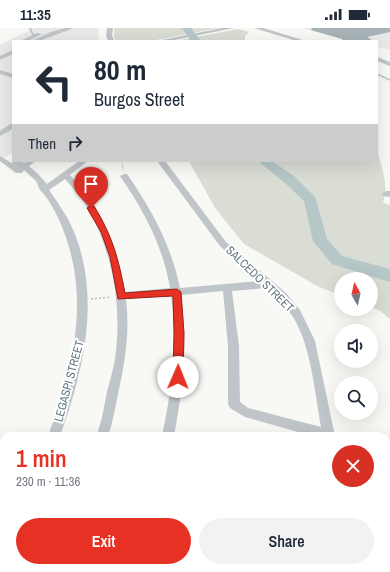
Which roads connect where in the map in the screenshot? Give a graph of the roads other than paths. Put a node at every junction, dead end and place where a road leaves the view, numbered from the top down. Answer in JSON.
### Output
{"nodes":[{"id":1,"x":30,"y":28,"type":"edge"},
{"id":2,"x":54,"y":28,"type":"edge"},
{"id":3,"x":71,"y":28,"type":"edge"},
{"id":4,"x":106,"y":28,"type":"edge"},
{"id":5,"x":110,"y":28,"type":"edge"},
{"id":6,"x":231,"y":28,"type":"edge"},
{"id":7,"x":257,"y":28,"type":"edge"},
{"id":8,"x":34,"y":38,"type":"edge"},
{"id":9,"x":105,"y":40,"type":"edge"},
{"id":10,"x":111,"y":40,"type":"edge"},
{"id":11,"x":167,"y":40,"type":"edge"},
{"id":12,"x":299,"y":40,"type":"edge"},
{"id":13,"x":12,"y":47,"type":"edge"},
{"id":14,"x":12,"y":52,"type":"edge"},
{"id":15,"x":0,"y":53,"type":"edge"},
{"id":16,"x":0,"y":58,"type":"edge"},
{"id":17,"x":378,"y":59,"type":"edge"},
{"id":18,"x":390,"y":64,"type":"edge"},
{"id":19,"x":0,"y":72,"type":"edge"},
{"id":20,"x":12,"y":76,"type":"edge"},
{"id":21,"x":12,"y":121,"type":"edge"},
{"id":22,"x":12,"y":127,"type":"edge"},
{"id":23,"x":0,"y":128,"type":"edge"},
{"id":24,"x":0,"y":134,"type":"edge"},
{"id":25,"x":0,"y":151,"type":"edge"},
{"id":26,"x":0,"y":158,"type":"edge"},
{"id":27,"x":12,"y":160,"type":"edge"},
{"id":28,"x":27,"y":162,"type":"edge"},
{"id":29,"x":83,"y":162,"type":"edge"},
{"id":30,"x":162,"y":162,"type":"edge"},
{"id":31,"x":17,"y":164,"type":"edge"},
{"id":32,"x":66,"y":175,"type":"junction"},
{"id":33,"x":124,"y":176,"type":"road end"},
{"id":34,"x":44,"y":190,"type":"junction"},
{"id":35,"x":268,"y":284,"type":"junction"},
{"id":36,"x":227,"y":288,"type":"junction"},
{"id":37,"x":177,"y":292,"type":"junction"},
{"id":38,"x":121,"y":296,"type":"junction"},
{"id":39,"x":56,"y":432,"type":"edge"},
{"id":40,"x":103,"y":432,"type":"edge"},
{"id":41,"x":169,"y":432,"type":"edge"},
{"id":42,"x":315,"y":432,"type":"edge"},
{"id":43,"x":328,"y":432,"type":"edge"}],
"edges":[{"from":1,"to":8,"type":"lane"},
{"from":2,"to":8,"type":"street"},
{"from":3,"to":8,"type":"street"},
{"from":4,"to":9,"type":"street"},
{"from":5,"to":10,"type":"street"},
{"from":6,"to":11,"type":"street"},
{"from":7,"to":12,"type":"street"},
{"from":13,"to":15,"type":"street"},
{"from":14,"to":16,"type":"street"},
{"from":17,"to":18,"type":"street"},
{"from":19,"to":20,"type":"street"},
{"from":21,"to":23,"type":"street"},
{"from":22,"to":24,"type":"street"},
{"from":25,"to":27,"type":"street","name":"LEGASPI STREET"},
{"from":26,"to":31,"type":"street","name":"LEGASPI STREET"},
{"from":28,"to":31,"type":"street"},
{"from":29,"to":32,"type":"street"},
{"from":30,"to":35,"type":"street","name":"SALCEDO STREET"},
{"from":31,"to":34,"type":"street","name":"LEGASPI STREET"},
{"from":32,"to":34,"type":"street"},
{"from":32,"to":38,"type":"street"},
{"from":33,"to":37,"type":"street"},
{"from":34,"to":39,"type":"street","name":"LEGASPI STREET"},
{"from":35,"to":36,"type":"street"},
{"from":35,"to":43,"type":"street","name":"SALCEDO STREET"},
{"from":36,"to":37,"type":"street"},
{"from":36,"to":42,"type":"street"},
{"from":37,"to":38,"type":"street"},
{"from":37,"to":41,"type":"street"},
{"from":38,"to":40,"type":"street"}]}
